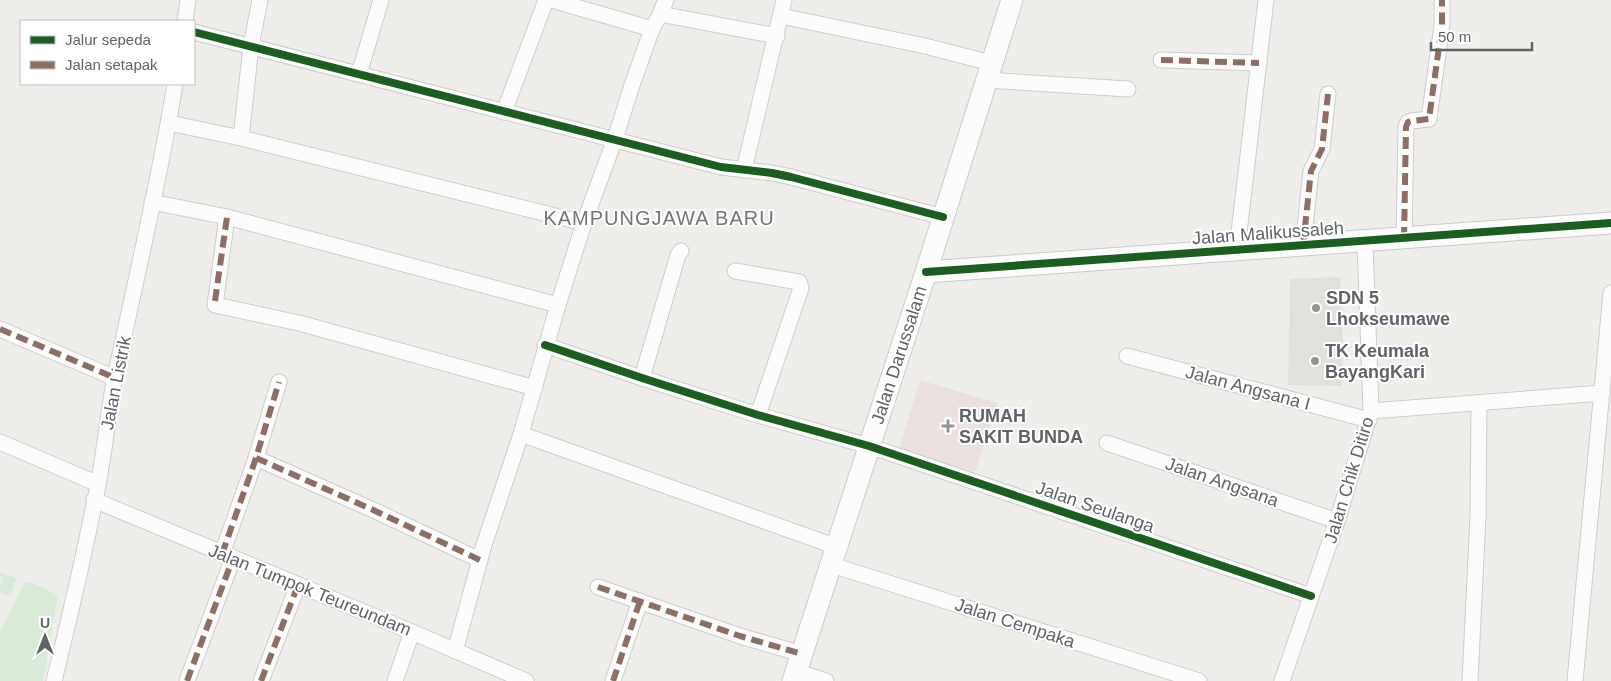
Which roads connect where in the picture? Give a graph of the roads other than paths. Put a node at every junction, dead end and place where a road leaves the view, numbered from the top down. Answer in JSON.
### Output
{"nodes":[{"id":1,"x":188,"y":0,"type":"edge"},
{"id":2,"x":260,"y":0,"type":"edge"},
{"id":3,"x":381,"y":0,"type":"edge"},
{"id":4,"x":546,"y":0,"type":"edge"},
{"id":5,"x":552,"y":0,"type":"edge"},
{"id":6,"x":784,"y":0,"type":"edge"},
{"id":7,"x":1012,"y":0,"type":"edge"},
{"id":8,"x":1266,"y":0,"type":"edge"},
{"id":9,"x":1442,"y":0,"type":"edge"},
{"id":10,"x":663,"y":7,"type":"edge"},
{"id":11,"x":781,"y":16,"type":"junction"},
{"id":12,"x":185,"y":20,"type":"edge"},
{"id":13,"x":652,"y":29,"type":"junction"},
{"id":14,"x":195,"y":32,"type":"edge"},
{"id":15,"x":777,"y":36,"type":"junction"},
{"id":16,"x":251,"y":46,"type":"junction"},
{"id":17,"x":1161,"y":60,"type":"dead end"},
{"id":18,"x":1259,"y":63,"type":"junction"},
{"id":19,"x":989,"y":71,"type":"junction"},
{"id":20,"x":359,"y":74,"type":"junction"},
{"id":21,"x":175,"y":85,"type":"edge"},
{"id":22,"x":1128,"y":89,"type":"dead end"},
{"id":23,"x":1328,"y":94,"type":"dead end"},
{"id":24,"x":504,"y":112,"type":"junction"},
{"id":25,"x":169,"y":122,"type":"junction"},
{"id":26,"x":241,"y":138,"type":"junction"},
{"id":27,"x":615,"y":139,"type":"junction"},
{"id":28,"x":744,"y":170,"type":"junction"},
{"id":29,"x":152,"y":202,"type":"junction"},
{"id":30,"x":227,"y":217,"type":"junction"},
{"id":31,"x":943,"y":217,"type":"junction"},
{"id":32,"x":584,"y":223,"type":"junction"},
{"id":33,"x":1611,"y":224,"type":"edge"},
{"id":34,"x":1404,"y":239,"type":"junction"},
{"id":35,"x":1365,"y":242,"type":"junction"},
{"id":36,"x":1304,"y":246,"type":"junction"},
{"id":37,"x":1237,"y":250,"type":"junction"},
{"id":38,"x":681,"y":251,"type":"dead end"},
{"id":39,"x":736,"y":271,"type":"dead end"},
{"id":40,"x":926,"y":272,"type":"junction"},
{"id":41,"x":1611,"y":293,"type":"edge"},
{"id":42,"x":558,"y":305,"type":"junction"},
{"id":43,"x":0,"y":329,"type":"edge"},
{"id":44,"x":545,"y":346,"type":"junction"},
{"id":45,"x":1127,"y":356,"type":"dead end"},
{"id":46,"x":115,"y":378,"type":"junction"},
{"id":47,"x":642,"y":378,"type":"junction"},
{"id":48,"x":279,"y":382,"type":"dead end"},
{"id":49,"x":535,"y":388,"type":"junction"},
{"id":50,"x":1602,"y":393,"type":"junction"},
{"id":51,"x":1478,"y":403,"type":"junction"},
{"id":52,"x":758,"y":415,"type":"junction"},
{"id":53,"x":1370,"y":415,"type":"junction"},
{"id":54,"x":521,"y":434,"type":"junction"},
{"id":55,"x":0,"y":442,"type":"edge"},
{"id":56,"x":1107,"y":443,"type":"dead end"},
{"id":57,"x":869,"y":446,"type":"junction"},
{"id":58,"x":256,"y":458,"type":"junction"},
{"id":59,"x":98,"y":484,"type":"junction"},
{"id":60,"x":94,"y":500,"type":"junction"},
{"id":61,"x":1337,"y":521,"type":"junction"},
{"id":62,"x":228,"y":556,"type":"junction"},
{"id":63,"x":834,"y":556,"type":"junction"},
{"id":64,"x":480,"y":560,"type":"junction"},
{"id":65,"x":298,"y":585,"type":"junction"},
{"id":66,"x":598,"y":587,"type":"dead end"},
{"id":67,"x":1311,"y":596,"type":"junction"},
{"id":68,"x":640,"y":601,"type":"junction"},
{"id":69,"x":412,"y":632,"type":"junction"},
{"id":70,"x":455,"y":651,"type":"junction"},
{"id":71,"x":797,"y":669,"type":"edge"},
{"id":72,"x":54,"y":681,"type":"edge"},
{"id":73,"x":187,"y":681,"type":"edge"},
{"id":74,"x":261,"y":681,"type":"edge"},
{"id":75,"x":395,"y":681,"type":"edge"},
{"id":76,"x":526,"y":681,"type":"edge"},
{"id":77,"x":613,"y":681,"type":"edge"},
{"id":78,"x":826,"y":681,"type":"edge"},
{"id":79,"x":1199,"y":681,"type":"edge"},
{"id":80,"x":1282,"y":681,"type":"edge"},
{"id":81,"x":1470,"y":681,"type":"edge"},
{"id":82,"x":1575,"y":681,"type":"edge"}],
"edges":[{"from":1,"to":12,"type":"street"},
{"from":2,"to":16,"type":"street"},
{"from":3,"to":20,"type":"street"},
{"from":4,"to":24,"type":"street"},
{"from":5,"to":13,"type":"street"},
{"from":6,"to":11,"type":"street"},
{"from":7,"to":19,"type":"street","name":"Jalan Darussalam"},
{"from":8,"to":18,"type":"street"},
{"from":9,"to":34,"type":"street"},
{"from":10,"to":13,"type":"street"},
{"from":10,"to":15,"type":"street"},
{"from":11,"to":15,"type":"street"},
{"from":11,"to":19,"type":"street"},
{"from":13,"to":27,"type":"street"},
{"from":14,"to":16,"type":"street"},
{"from":15,"to":28,"type":"street"},
{"from":16,"to":20,"type":"street"},
{"from":16,"to":26,"type":"street"},
{"from":17,"to":18,"type":"street"},
{"from":18,"to":37,"type":"street"},
{"from":19,"to":22,"type":"street"},
{"from":19,"to":31,"type":"street","name":"Jalan Darussalam"},
{"from":20,"to":24,"type":"street"},
{"from":21,"to":25,"type":"street","name":"Jalan Listrik"},
{"from":23,"to":36,"type":"street"},
{"from":24,"to":27,"type":"street"},
{"from":25,"to":26,"type":"street"},
{"from":25,"to":29,"type":"street","name":"Jalan Listrik"},
{"from":26,"to":32,"type":"street"},
{"from":27,"to":28,"type":"street"},
{"from":27,"to":32,"type":"street"},
{"from":28,"to":31,"type":"street"},
{"from":29,"to":30,"type":"street"},
{"from":29,"to":46,"type":"street","name":"Jalan Listrik"},
{"from":30,"to":42,"type":"street"},
{"from":30,"to":49,"type":"street"},
{"from":31,"to":40,"type":"street","name":"Jalan Darussalam"},
{"from":32,"to":42,"type":"street"},
{"from":33,"to":34,"type":"street","name":"Jalan Malikussaleh"},
{"from":34,"to":35,"type":"street","name":"Jalan Malikussaleh"},
{"from":35,"to":36,"type":"street","name":"Jalan Malikussaleh"},
{"from":35,"to":53,"type":"street","name":"Jalan Chik Ditiro"},
{"from":36,"to":37,"type":"street","name":"Jalan Malikussaleh"},
{"from":37,"to":40,"type":"street","name":"Jalan Malikussaleh"},
{"from":38,"to":47,"type":"street"},
{"from":39,"to":52,"type":"street"},
{"from":40,"to":57,"type":"street","name":"Jalan Darussalam"},
{"from":41,"to":50,"type":"street"},
{"from":42,"to":44,"type":"street"},
{"from":43,"to":46,"type":"street"},
{"from":44,"to":47,"type":"street","name":"Jalan Seulanga"},
{"from":44,"to":49,"type":"street"},
{"from":45,"to":53,"type":"street","name":"Jalan Angsana I"},
{"from":46,"to":59,"type":"street","name":"Jalan Listrik"},
{"from":47,"to":52,"type":"street","name":"Jalan Seulanga"},
{"from":48,"to":58,"type":"street"},
{"from":49,"to":54,"type":"street"},
{"from":50,"to":51,"type":"street","name":"Jalan Angsana I"},
{"from":50,"to":82,"type":"street"},
{"from":51,"to":53,"type":"street","name":"Jalan Angsana I"},
{"from":51,"to":81,"type":"street"},
{"from":52,"to":57,"type":"street","name":"Jalan Seulanga"},
{"from":53,"to":61,"type":"street","name":"Jalan Chik Ditiro"},
{"from":54,"to":63,"type":"street","name":"Jalan Cempaka"},
{"from":54,"to":64,"type":"street"},
{"from":55,"to":59,"type":"street"},
{"from":56,"to":61,"type":"street","name":"Jalan Angsana"},
{"from":57,"to":63,"type":"street","name":"Jalan Darussalam"},
{"from":57,"to":67,"type":"street","name":"Jalan Seulanga"},
{"from":58,"to":62,"type":"street"},
{"from":58,"to":64,"type":"street"},
{"from":59,"to":60,"type":"street","name":"Jalan Listrik"},
{"from":60,"to":62,"type":"street","name":"Jalan Tumpok Teureundam"},
{"from":60,"to":72,"type":"street","name":"Jalan Listrik"},
{"from":61,"to":67,"type":"street","name":"Jalan Chik Ditiro"},
{"from":62,"to":65,"type":"street","name":"Jalan Tumpok Teureundam"},
{"from":62,"to":73,"type":"street"},
{"from":63,"to":71,"type":"street","name":"Jalan Darussalam"},
{"from":63,"to":79,"type":"street","name":"Jalan Cempaka"},
{"from":64,"to":70,"type":"street"},
{"from":65,"to":69,"type":"street","name":"Jalan Tumpok Teureundam"},
{"from":65,"to":74,"type":"street"},
{"from":66,"to":68,"type":"street"},
{"from":67,"to":80,"type":"street","name":"Jalan Chik Ditiro"},
{"from":68,"to":71,"type":"street"},
{"from":68,"to":77,"type":"street"},
{"from":69,"to":70,"type":"street","name":"Jalan Tumpok Teureundam"},
{"from":69,"to":75,"type":"street"},
{"from":70,"to":76,"type":"street","name":"Jalan Tumpok Teureundam"},
{"from":71,"to":78,"type":"street"}]}
